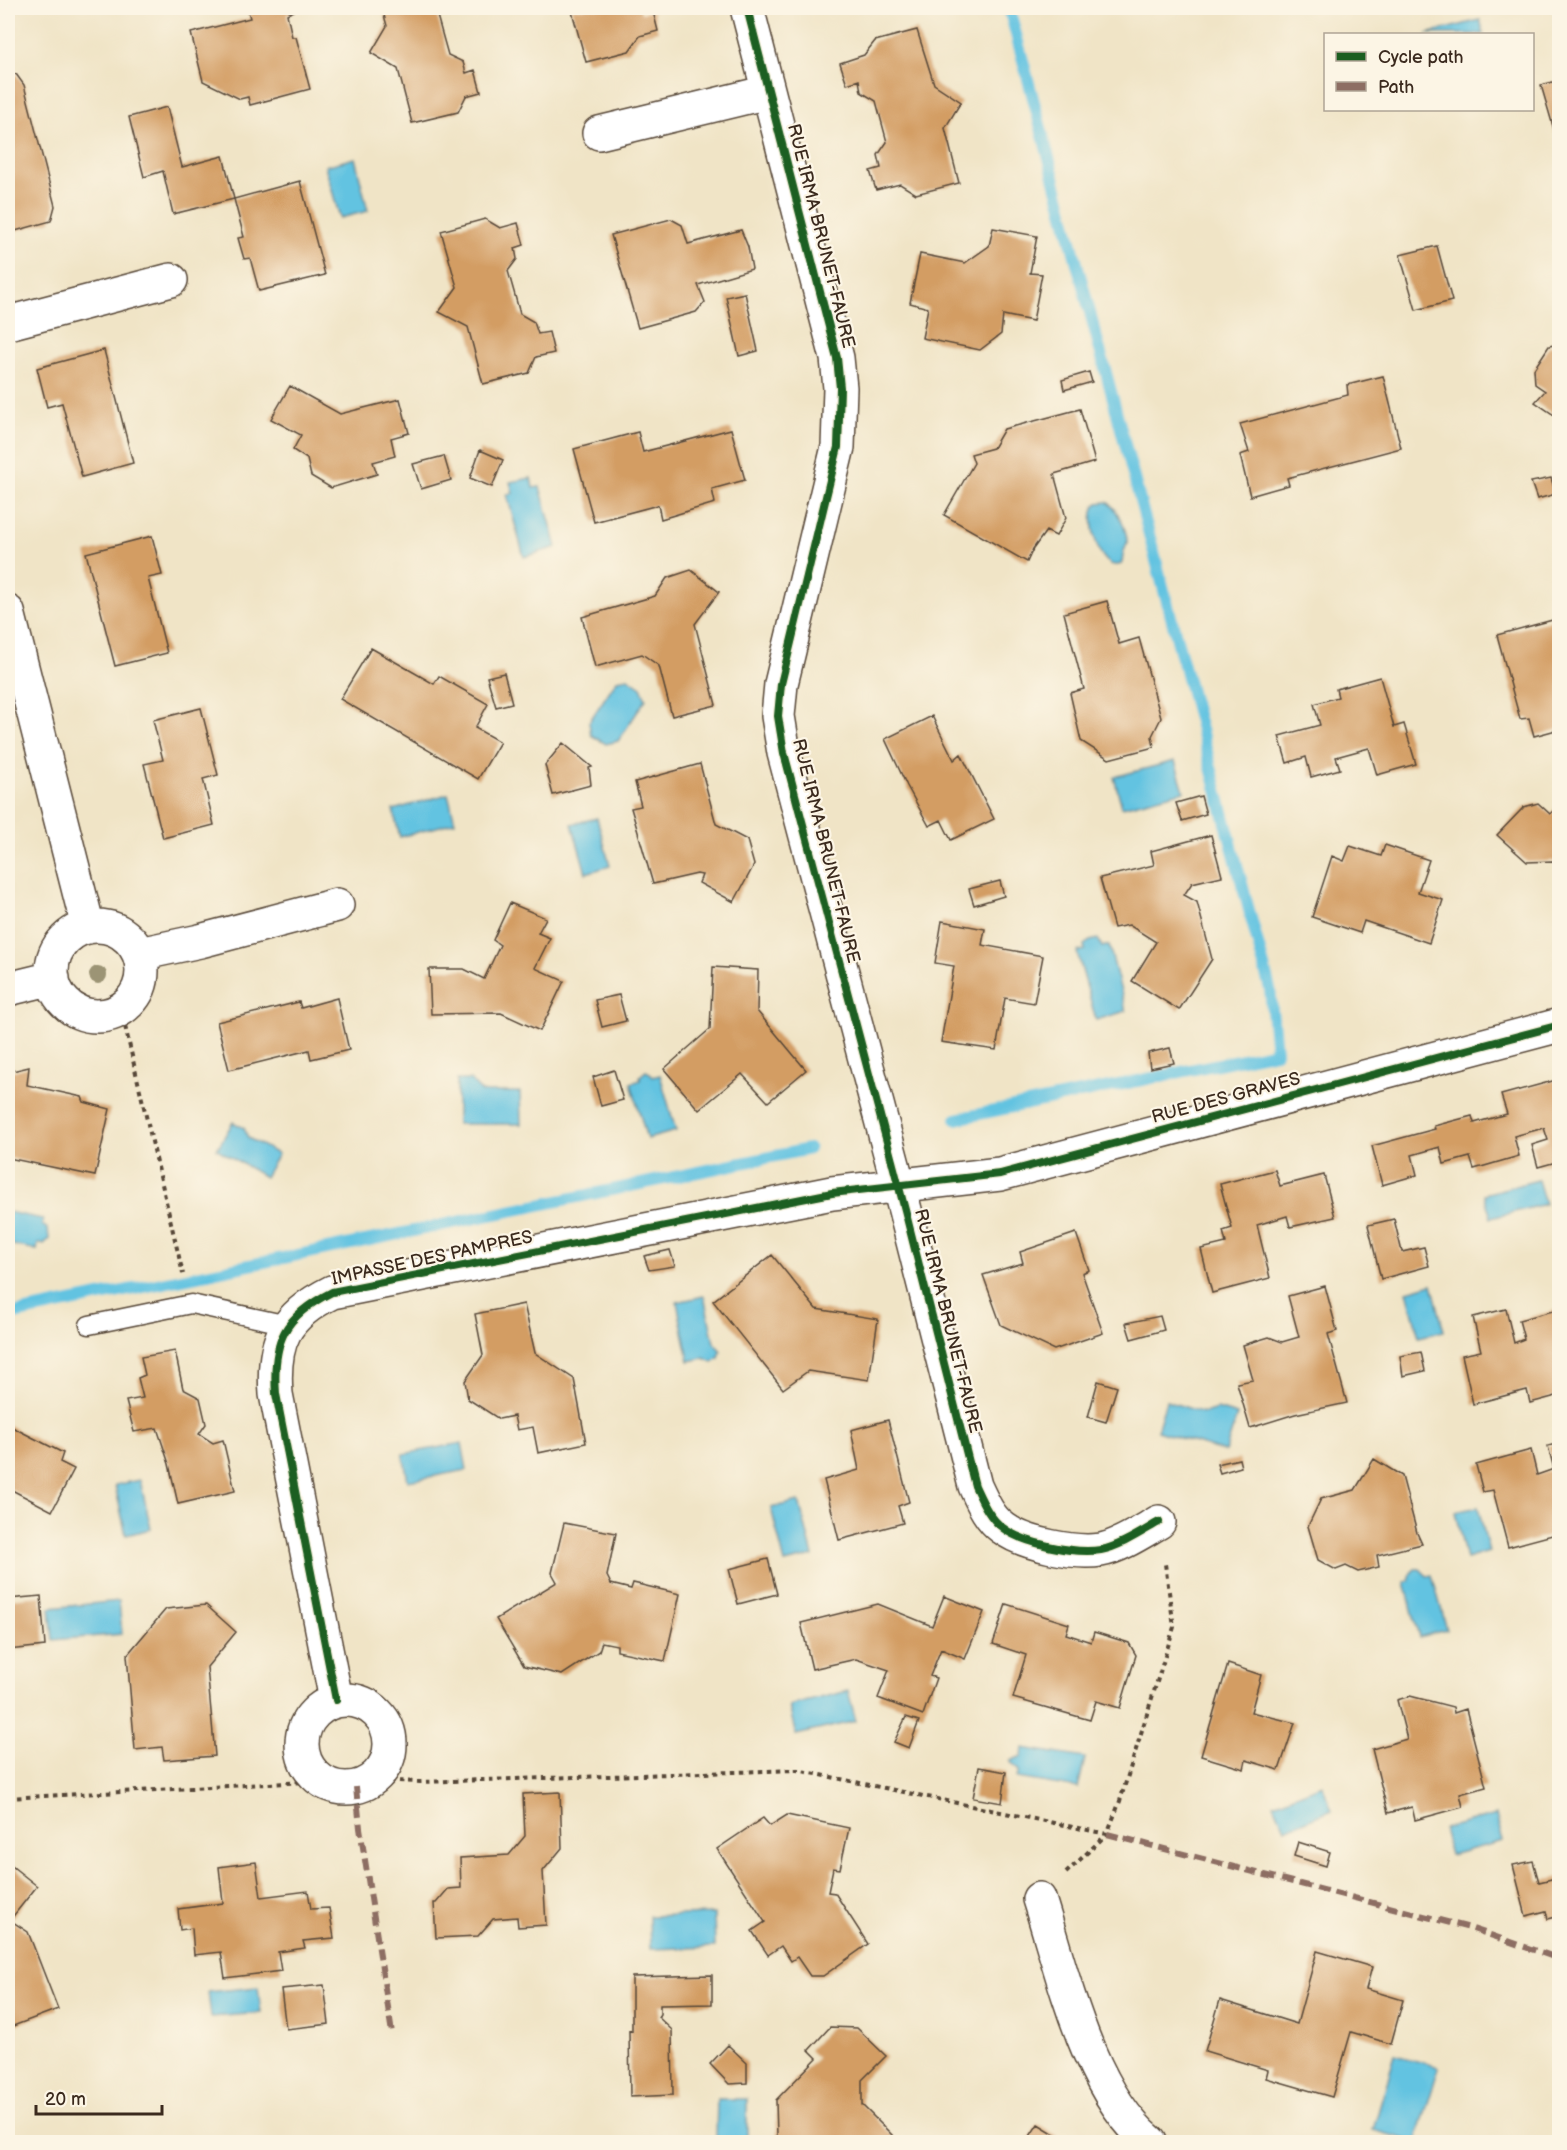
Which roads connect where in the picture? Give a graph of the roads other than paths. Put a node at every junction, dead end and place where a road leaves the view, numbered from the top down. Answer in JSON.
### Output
{"nodes":[{"id":1,"x":747,"y":8,"type":"edge"},
{"id":2,"x":768,"y":92,"type":"junction"},
{"id":3,"x":599,"y":133,"type":"dead end"},
{"id":4,"x":171,"y":280,"type":"dead end"},
{"id":5,"x":8,"y":323,"type":"edge"},
{"id":6,"x":8,"y":612,"type":"edge"},
{"id":7,"x":337,"y":905,"type":"dead end"},
{"id":8,"x":88,"y":927,"type":"junction"},
{"id":9,"x":139,"y":954,"type":"junction"},
{"id":10,"x":53,"y":978,"type":"junction"},
{"id":11,"x":8,"y":989,"type":"edge"},
{"id":12,"x":1560,"y":1024,"type":"edge"},
{"id":13,"x":898,"y":1185,"type":"junction"},
{"id":14,"x":89,"y":1325,"type":"dead end"},
{"id":15,"x":288,"y":1325,"type":"junction"},
{"id":16,"x":1160,"y":1522,"type":"road end"},
{"id":17,"x":336,"y":1700,"type":"junction"},
{"id":18,"x":1039,"y":1899,"type":"road end"},
{"id":19,"x":1150,"y":2142,"type":"edge"}],
"edges":[{"from":1,"to":2,"type":"street","name":"RUE IRMA BRUNET-FAURE"},
{"from":2,"to":3,"type":"street"},
{"from":2,"to":13,"type":"street","name":"RUE IRMA BRUNET-FAURE"},
{"from":4,"to":5,"type":"street"},
{"from":6,"to":8,"type":"street"},
{"from":7,"to":9,"type":"street"},
{"from":8,"to":9,"type":"street"},
{"from":8,"to":10,"type":"street"},
{"from":9,"to":10,"type":"street"},
{"from":10,"to":11,"type":"street"},
{"from":12,"to":13,"type":"street","name":"RUE DES GRAVES"},
{"from":13,"to":15,"type":"street","name":"IMPASSE DES PAMPRES"},
{"from":13,"to":16,"type":"street","name":"RUE IRMA BRUNET-FAURE"},
{"from":14,"to":15,"type":"lane"},
{"from":15,"to":17,"type":"street","name":"IMPASSE DES PAMPRES"},
{"from":17,"to":17,"type":"street"},
{"from":18,"to":19,"type":"street"}]}
